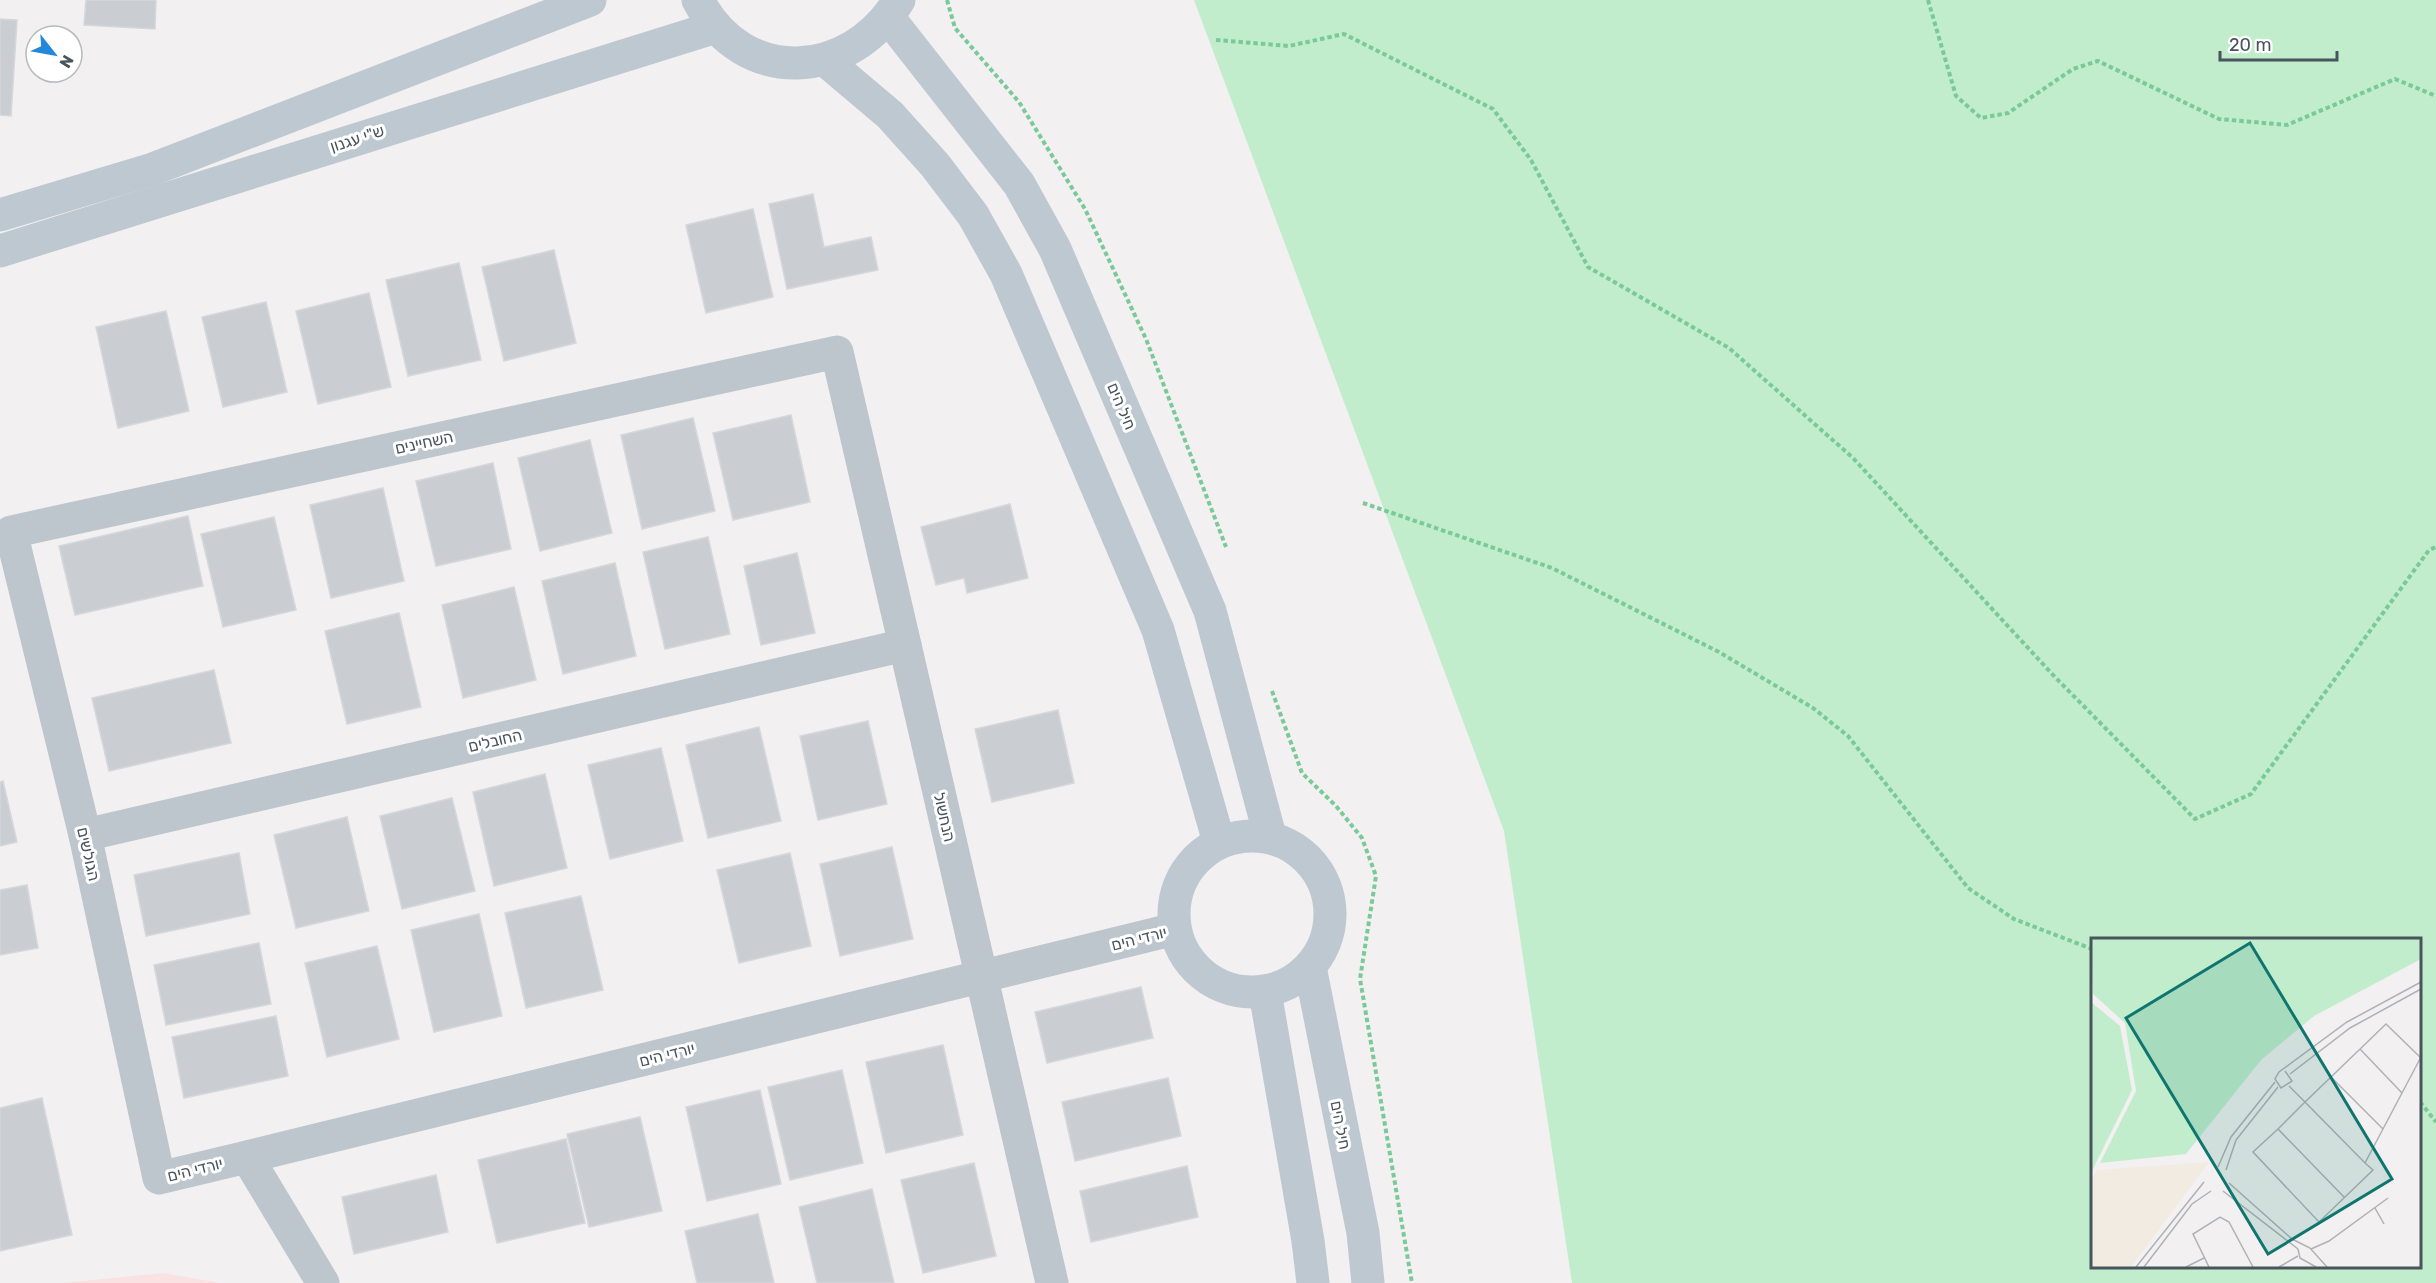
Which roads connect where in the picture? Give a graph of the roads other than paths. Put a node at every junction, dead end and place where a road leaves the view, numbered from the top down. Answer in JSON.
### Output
{"nodes":[{"id":1,"x":590,"y":0,"type":"edge"},
{"id":2,"x":698,"y":0,"type":"edge"},
{"id":3,"x":894,"y":9,"type":"edge"},
{"id":4,"x":716,"y":27,"type":"junction"},
{"id":5,"x":825,"y":60,"type":"junction"},
{"id":6,"x":0,"y":215,"type":"edge"},
{"id":7,"x":0,"y":251,"type":"edge"},
{"id":8,"x":837,"y":352,"type":"joint"},
{"id":9,"x":11,"y":532,"type":"joint"},
{"id":10,"x":905,"y":645,"type":"junction"},
{"id":11,"x":85,"y":835,"type":"junction"},
{"id":12,"x":1270,"y":837,"type":"junction"},
{"id":13,"x":1219,"y":842,"type":"junction"},
{"id":14,"x":1175,"y":929,"type":"junction"},
{"id":15,"x":1310,"y":967,"type":"junction"},
{"id":16,"x":981,"y":976,"type":"junction"},
{"id":17,"x":1265,"y":992,"type":"junction"},
{"id":18,"x":247,"y":1157,"type":"junction"},
{"id":19,"x":159,"y":1178,"type":"joint"},
{"id":20,"x":323,"y":1283,"type":"edge"},
{"id":21,"x":1052,"y":1283,"type":"edge"},
{"id":22,"x":1313,"y":1283,"type":"edge"},
{"id":23,"x":1368,"y":1283,"type":"edge"}],
"edges":[{"from":1,"to":6,"type":"main road"},
{"from":2,"to":4,"type":"main road"},
{"from":3,"to":5,"type":"main road"},
{"from":3,"to":12,"type":"main road","name":"חיל הים"},
{"from":4,"to":5,"type":"main road"},
{"from":4,"to":7,"type":"main road","name":"ש\"י עגנון"},
{"from":5,"to":13,"type":"main road"},
{"from":8,"to":9,"type":"street","name":"השחיינים"},
{"from":8,"to":10,"type":"street","name":"הנחשול"},
{"from":9,"to":11,"type":"street","name":"הגולשים"},
{"from":10,"to":11,"type":"street","name":"החובלים"},
{"from":10,"to":16,"type":"street","name":"הנחשול"},
{"from":11,"to":19,"type":"street","name":"הגולשים"},
{"from":12,"to":13,"type":"main road"},
{"from":12,"to":15,"type":"main road"},
{"from":13,"to":14,"type":"main road"},
{"from":14,"to":16,"type":"street","name":"יורדי הים"},
{"from":14,"to":17,"type":"main road"},
{"from":15,"to":17,"type":"main road"},
{"from":15,"to":23,"type":"main road","name":"חיל הים"},
{"from":16,"to":18,"type":"street","name":"יורדי הים"},
{"from":16,"to":21,"type":"street","name":"הנחשול"},
{"from":17,"to":22,"type":"main road"},
{"from":18,"to":19,"type":"street","name":"יורדי הים"},
{"from":18,"to":20,"type":"street"}]}
